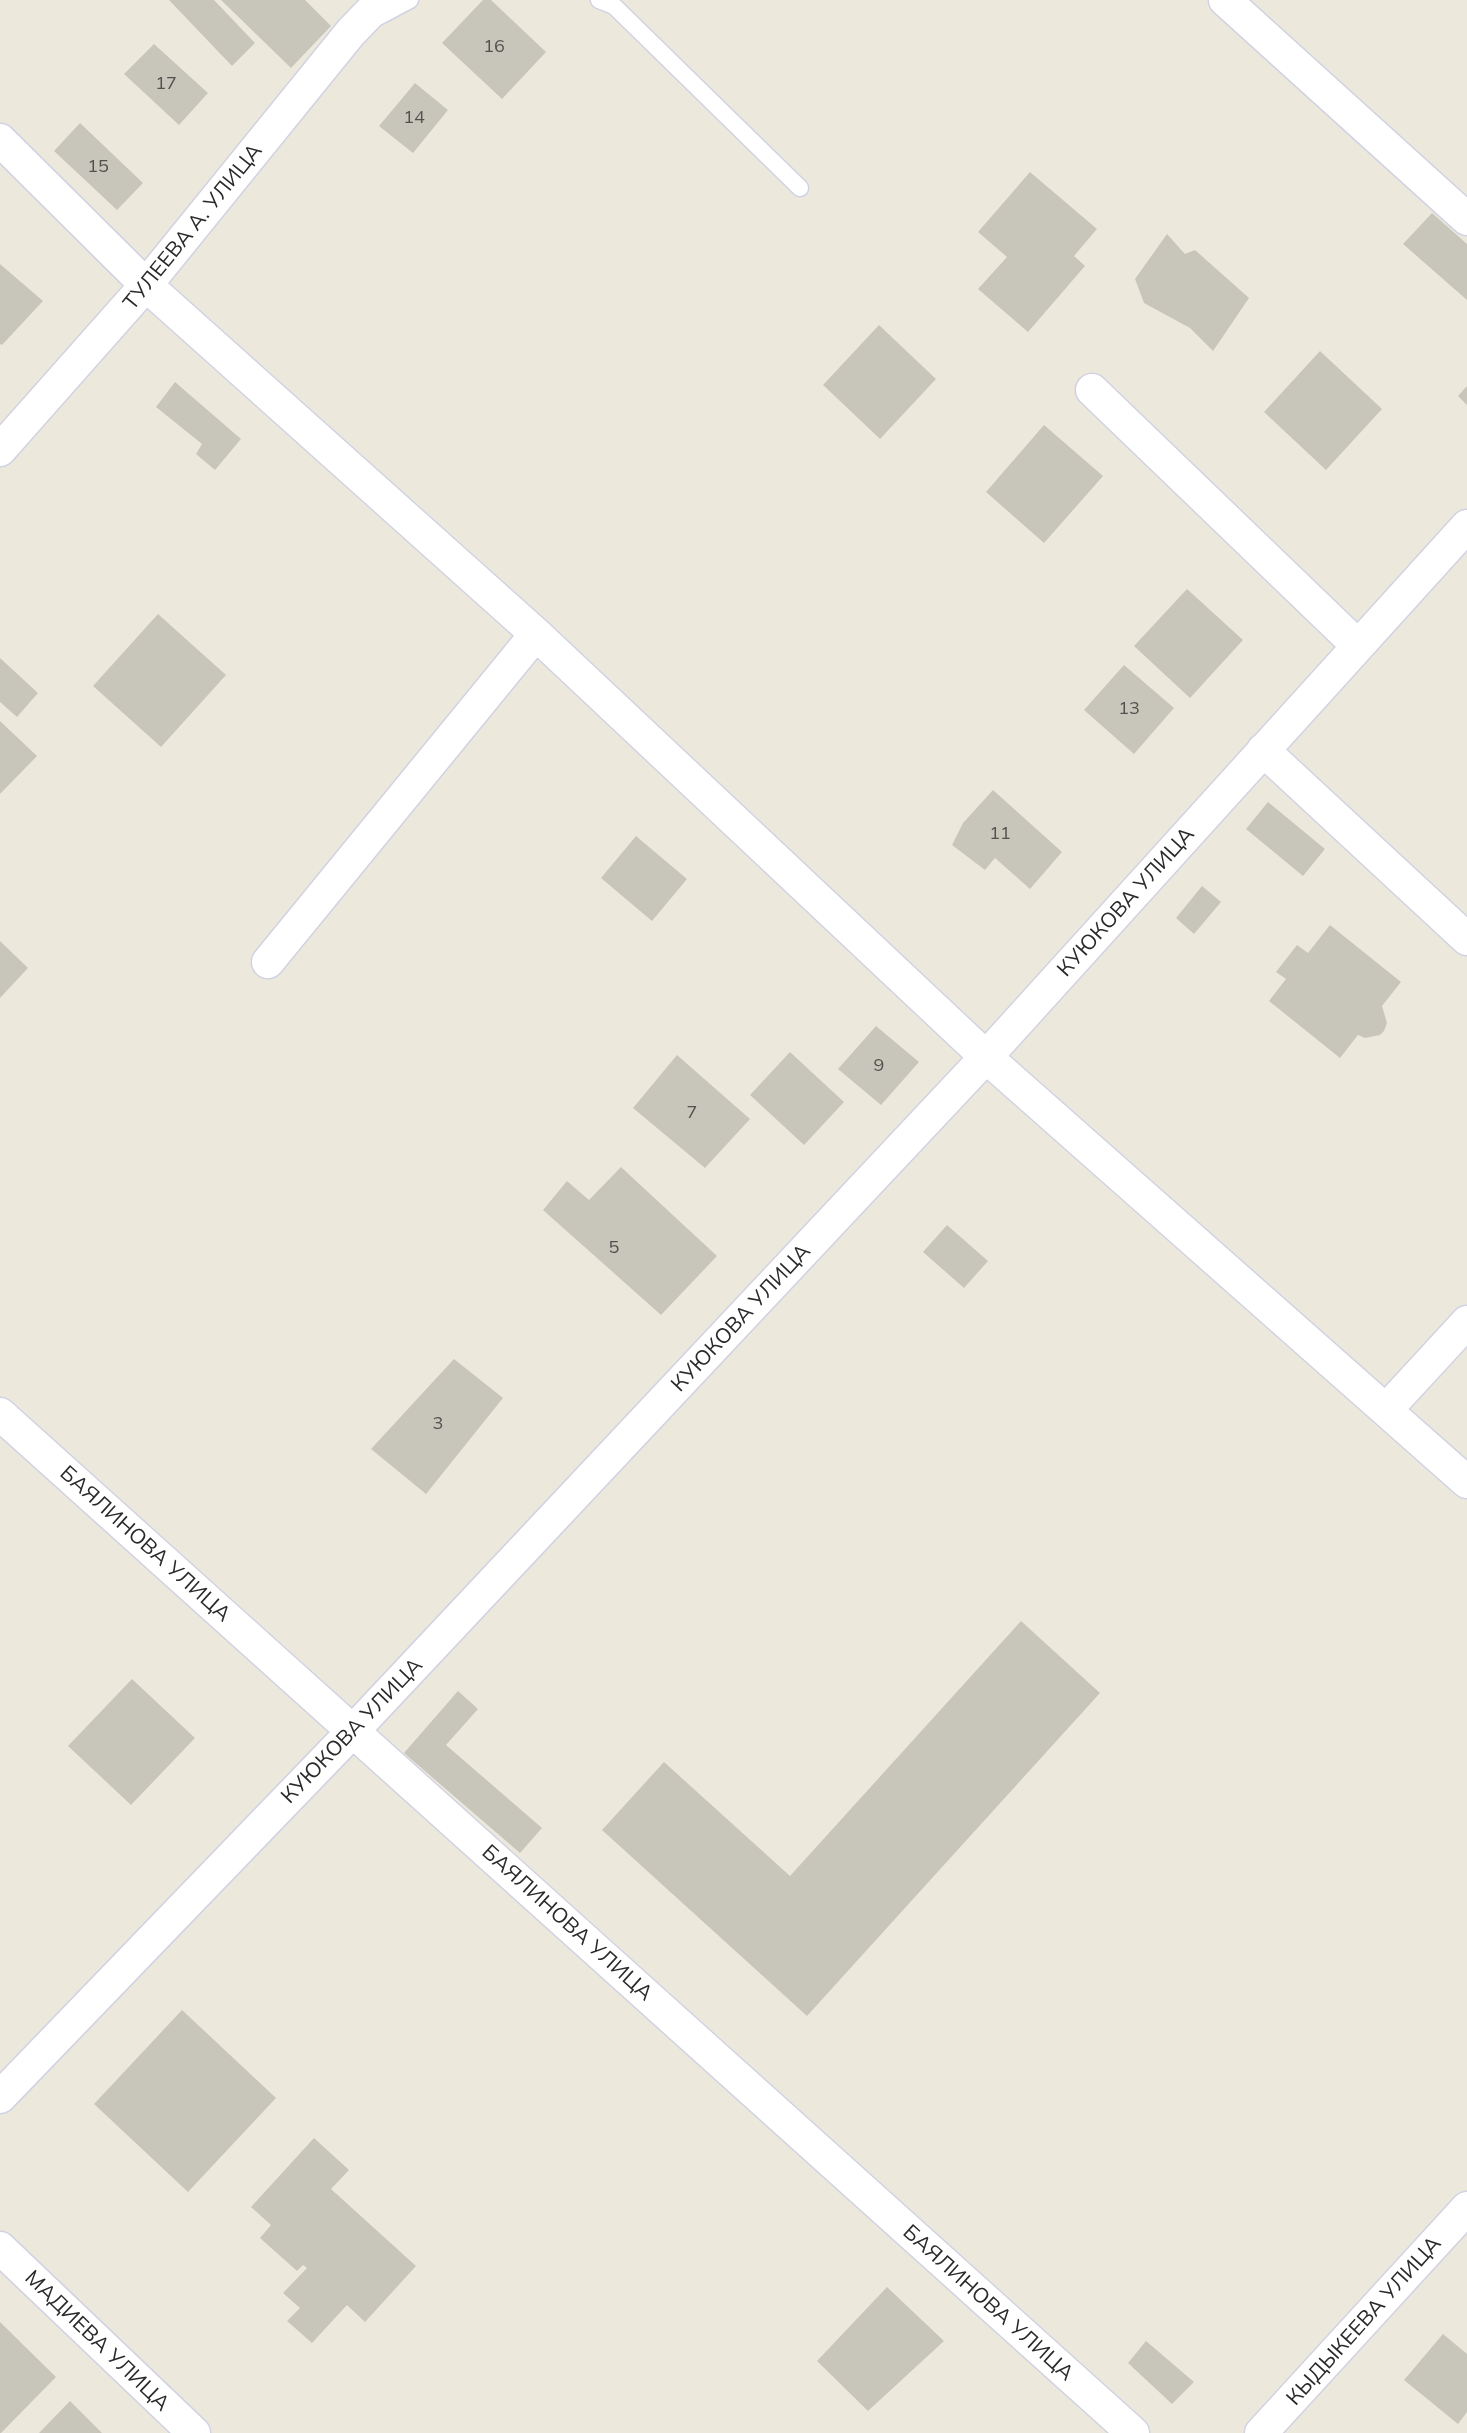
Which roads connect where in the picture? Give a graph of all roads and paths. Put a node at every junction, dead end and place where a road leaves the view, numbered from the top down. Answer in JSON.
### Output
{"nodes":[{"id":1,"x":382,"y":0,"type":"edge"},
{"id":2,"x":410,"y":0,"type":"edge"},
{"id":3,"x":598,"y":0,"type":"edge"},
{"id":4,"x":1225,"y":0,"type":"edge"},
{"id":5,"x":351,"y":32,"type":"junction"},
{"id":6,"x":0,"y":140,"type":"edge"},
{"id":7,"x":800,"y":188,"type":"dead end"},
{"id":8,"x":1467,"y":219,"type":"edge"},
{"id":9,"x":146,"y":285,"type":"junction"},
{"id":10,"x":1092,"y":390,"type":"dead end"},
{"id":11,"x":0,"y":450,"type":"edge"},
{"id":12,"x":1467,"y":526,"type":"edge"},
{"id":13,"x":536,"y":634,"type":"junction"},
{"id":14,"x":1358,"y":646,"type":"junction"},
{"id":15,"x":1263,"y":750,"type":"junction"},
{"id":16,"x":1467,"y":939,"type":"edge"},
{"id":17,"x":268,"y":962,"type":"dead end"},
{"id":18,"x":986,"y":1057,"type":"junction"},
{"id":19,"x":1467,"y":1322,"type":"edge"},
{"id":20,"x":1386,"y":1410,"type":"junction"},
{"id":21,"x":0,"y":1414,"type":"edge"},
{"id":22,"x":1467,"y":1482,"type":"edge"},
{"id":23,"x":353,"y":1731,"type":"junction"},
{"id":24,"x":0,"y":2097,"type":"edge"},
{"id":25,"x":1467,"y":2208,"type":"edge"},
{"id":26,"x":0,"y":2248,"type":"edge"},
{"id":27,"x":194,"y":2433,"type":"edge"},
{"id":28,"x":1133,"y":2433,"type":"edge"},
{"id":29,"x":1261,"y":2433,"type":"edge"}],
"edges":[{"from":1,"to":5,"type":"street","name":"ТУЛЕЕВА А. УЛИЦА"},
{"from":2,"to":5,"type":"lane"},
{"from":3,"to":7,"type":"lane"},
{"from":4,"to":8,"type":"street"},
{"from":5,"to":9,"type":"street","name":"ТУЛЕЕВА А. УЛИЦА"},
{"from":6,"to":9,"type":"street"},
{"from":9,"to":11,"type":"street","name":"ТУЛЕЕВА А. УЛИЦА"},
{"from":9,"to":13,"type":"street"},
{"from":10,"to":14,"type":"street"},
{"from":12,"to":14,"type":"street","name":"КУЮКОВА УЛИЦА"},
{"from":13,"to":17,"type":"street"},
{"from":13,"to":18,"type":"street"},
{"from":14,"to":15,"type":"street","name":"КУЮКОВА УЛИЦА"},
{"from":15,"to":16,"type":"street"},
{"from":15,"to":18,"type":"street","name":"КУЮКОВА УЛИЦА"},
{"from":18,"to":20,"type":"street"},
{"from":18,"to":23,"type":"street","name":"КУЮКОВА УЛИЦА"},
{"from":19,"to":20,"type":"street"},
{"from":20,"to":22,"type":"street"},
{"from":21,"to":23,"type":"street","name":"БАЯЛИНОВА УЛИЦА"},
{"from":23,"to":24,"type":"street","name":"КУЮКОВА УЛИЦА"},
{"from":23,"to":28,"type":"street","name":"БАЯЛИНОВА УЛИЦА"},
{"from":25,"to":29,"type":"street","name":"КЫДЫКЕЕВА УЛИЦА"},
{"from":26,"to":27,"type":"street","name":"МАДИЕВА УЛИЦА"}]}
